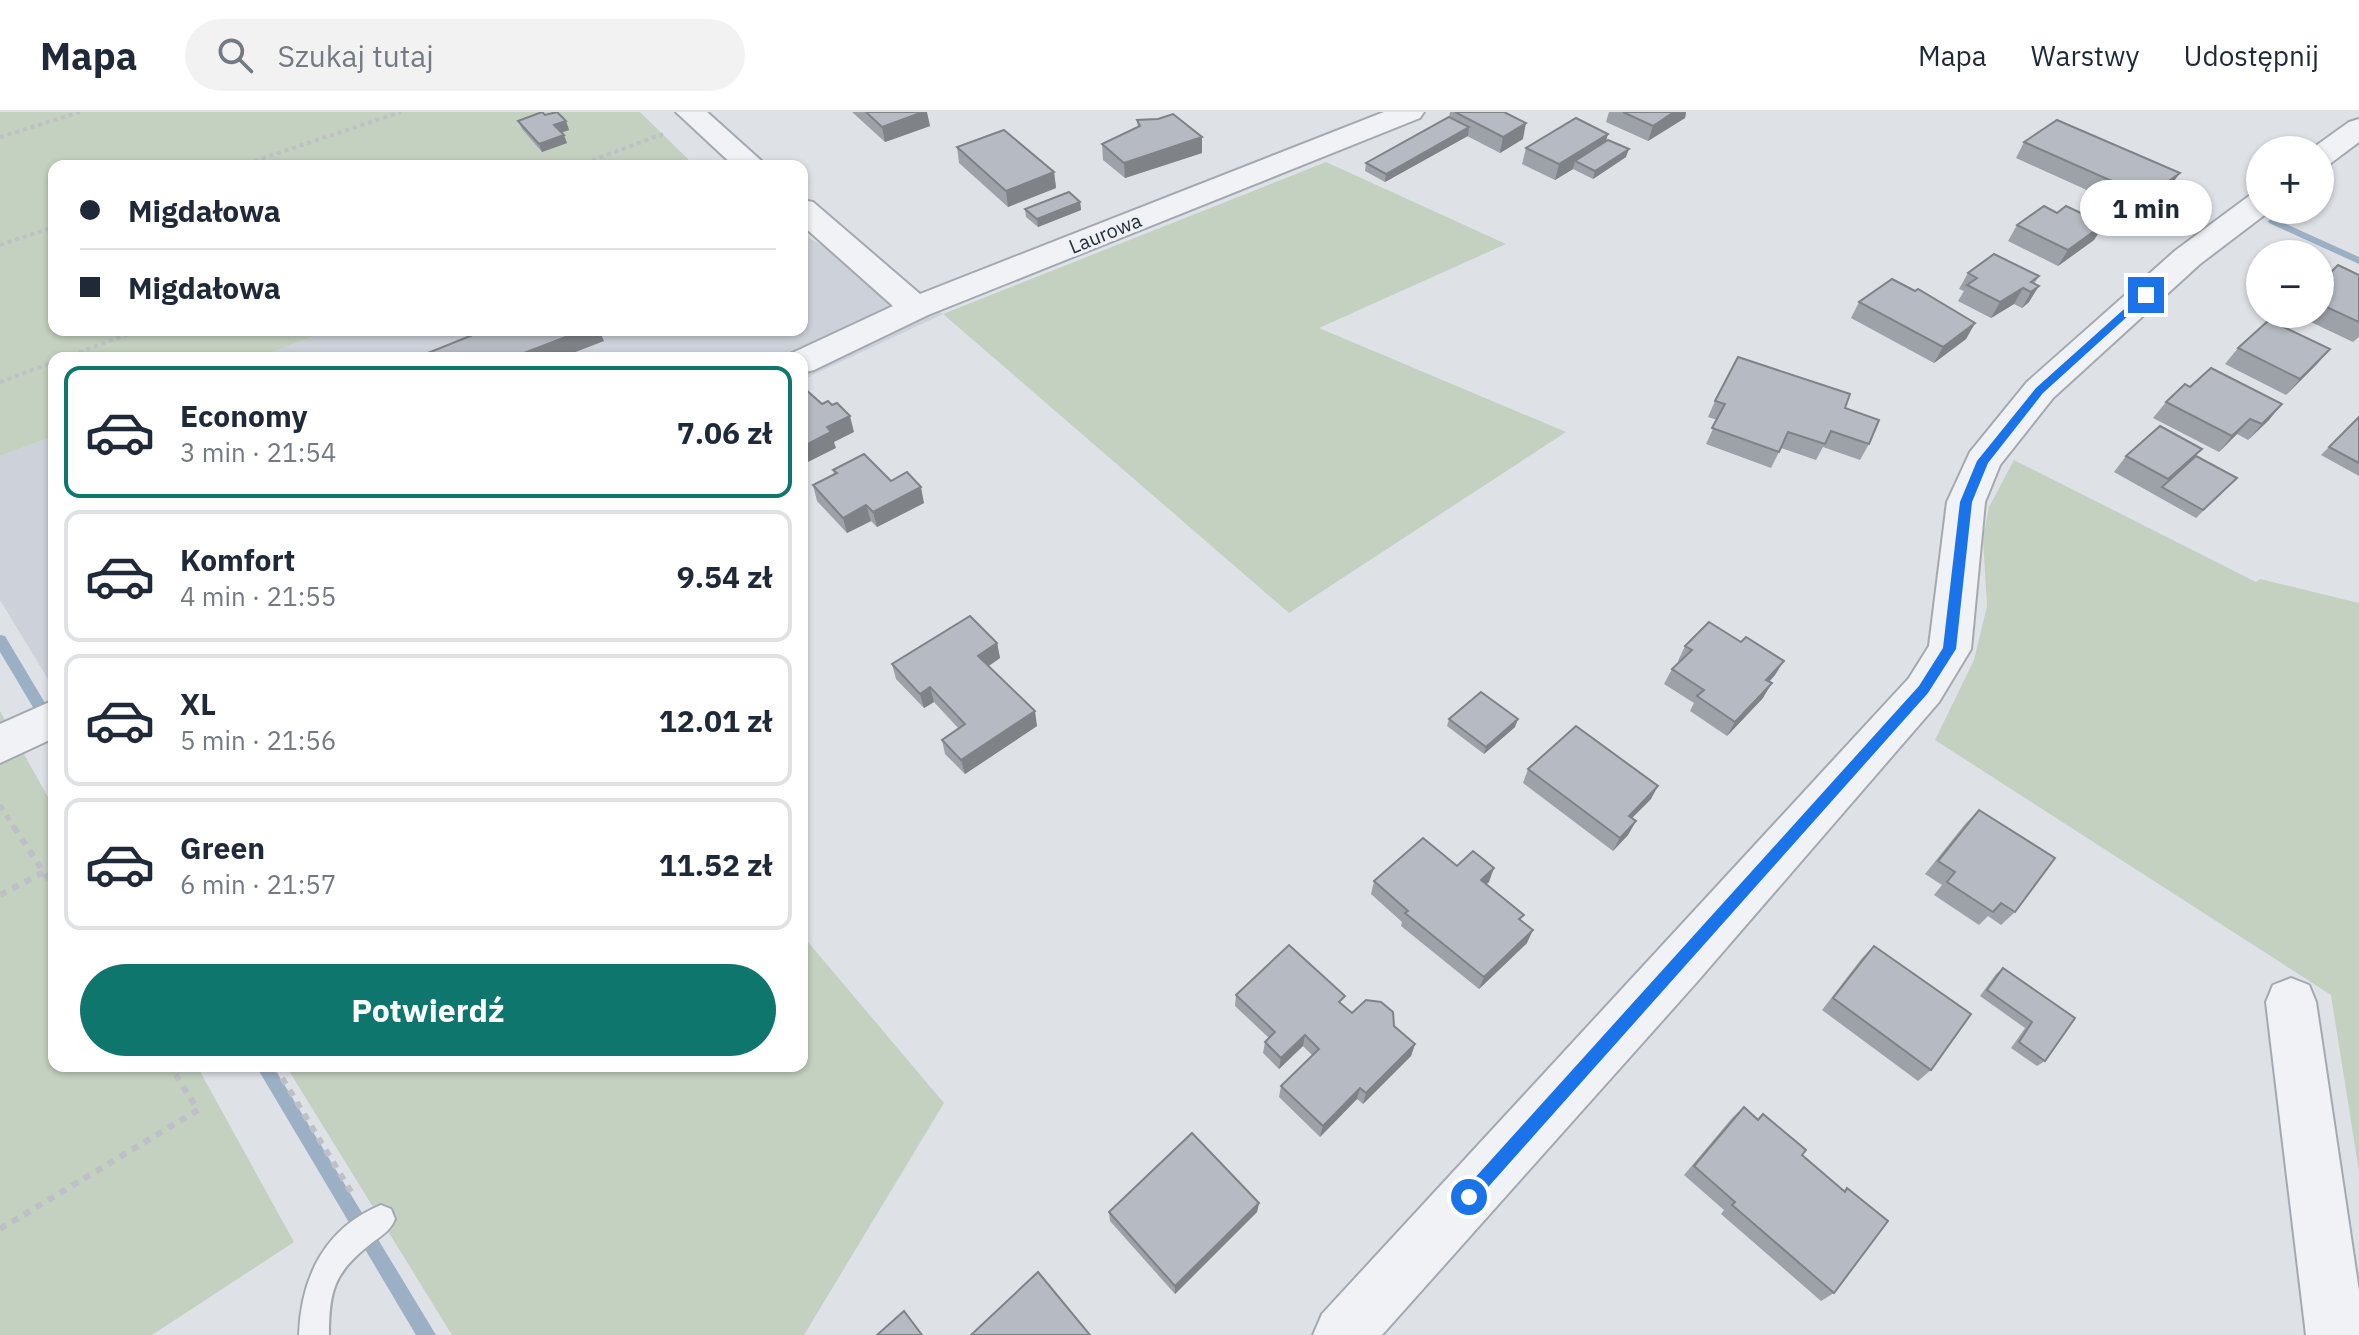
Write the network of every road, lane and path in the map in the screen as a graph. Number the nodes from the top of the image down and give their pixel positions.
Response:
1 (80, 112) edge
2 (401, 112) edge
3 (1410, 112) edge
4 (694, 116) edge
5 (2359, 128) edge
6 (0, 137) edge
7 (2334, 147) edge
8 (257, 160) edge
9 (591, 160) edge
10 (745, 160) edge
11 (808, 214) edge
12 (2246, 214) edge
13 (48, 229) edge
14 (0, 245) edge
15 (916, 308) junction
16 (123, 336) edge
17 (80, 352) edge
18 (808, 359) edge
19 (48, 364) edge
20 (0, 382) edge
21 (48, 721) edge
22 (0, 745) edge
23 (0, 805) edge
24 (44, 872) junction
25 (48, 878) edge
26 (0, 895) edge
27 (2291, 1002) dead end
28 (174, 1072) edge
29 (279, 1072) edge
30 (376, 1223) joint
31 (0, 1229) edge
32 (314, 1335) edge
33 (1343, 1335) edge
34 (2336, 1335) edge

1 - 6 path
2 - 8 path
3 - 15 street, Laurowa
4 - 9 path
4 - 10 street
5 - 7 street
11 - 15 street
12 - 33 street
13 - 14 path
15 - 18 street, Laurowa
16 - 17 path
19 - 20 path
21 - 22 street
23 - 24 path
24 - 25 path
24 - 26 path
27 - 34 street
28 - 31 path
29 - 30 path
30 - 32 lane

